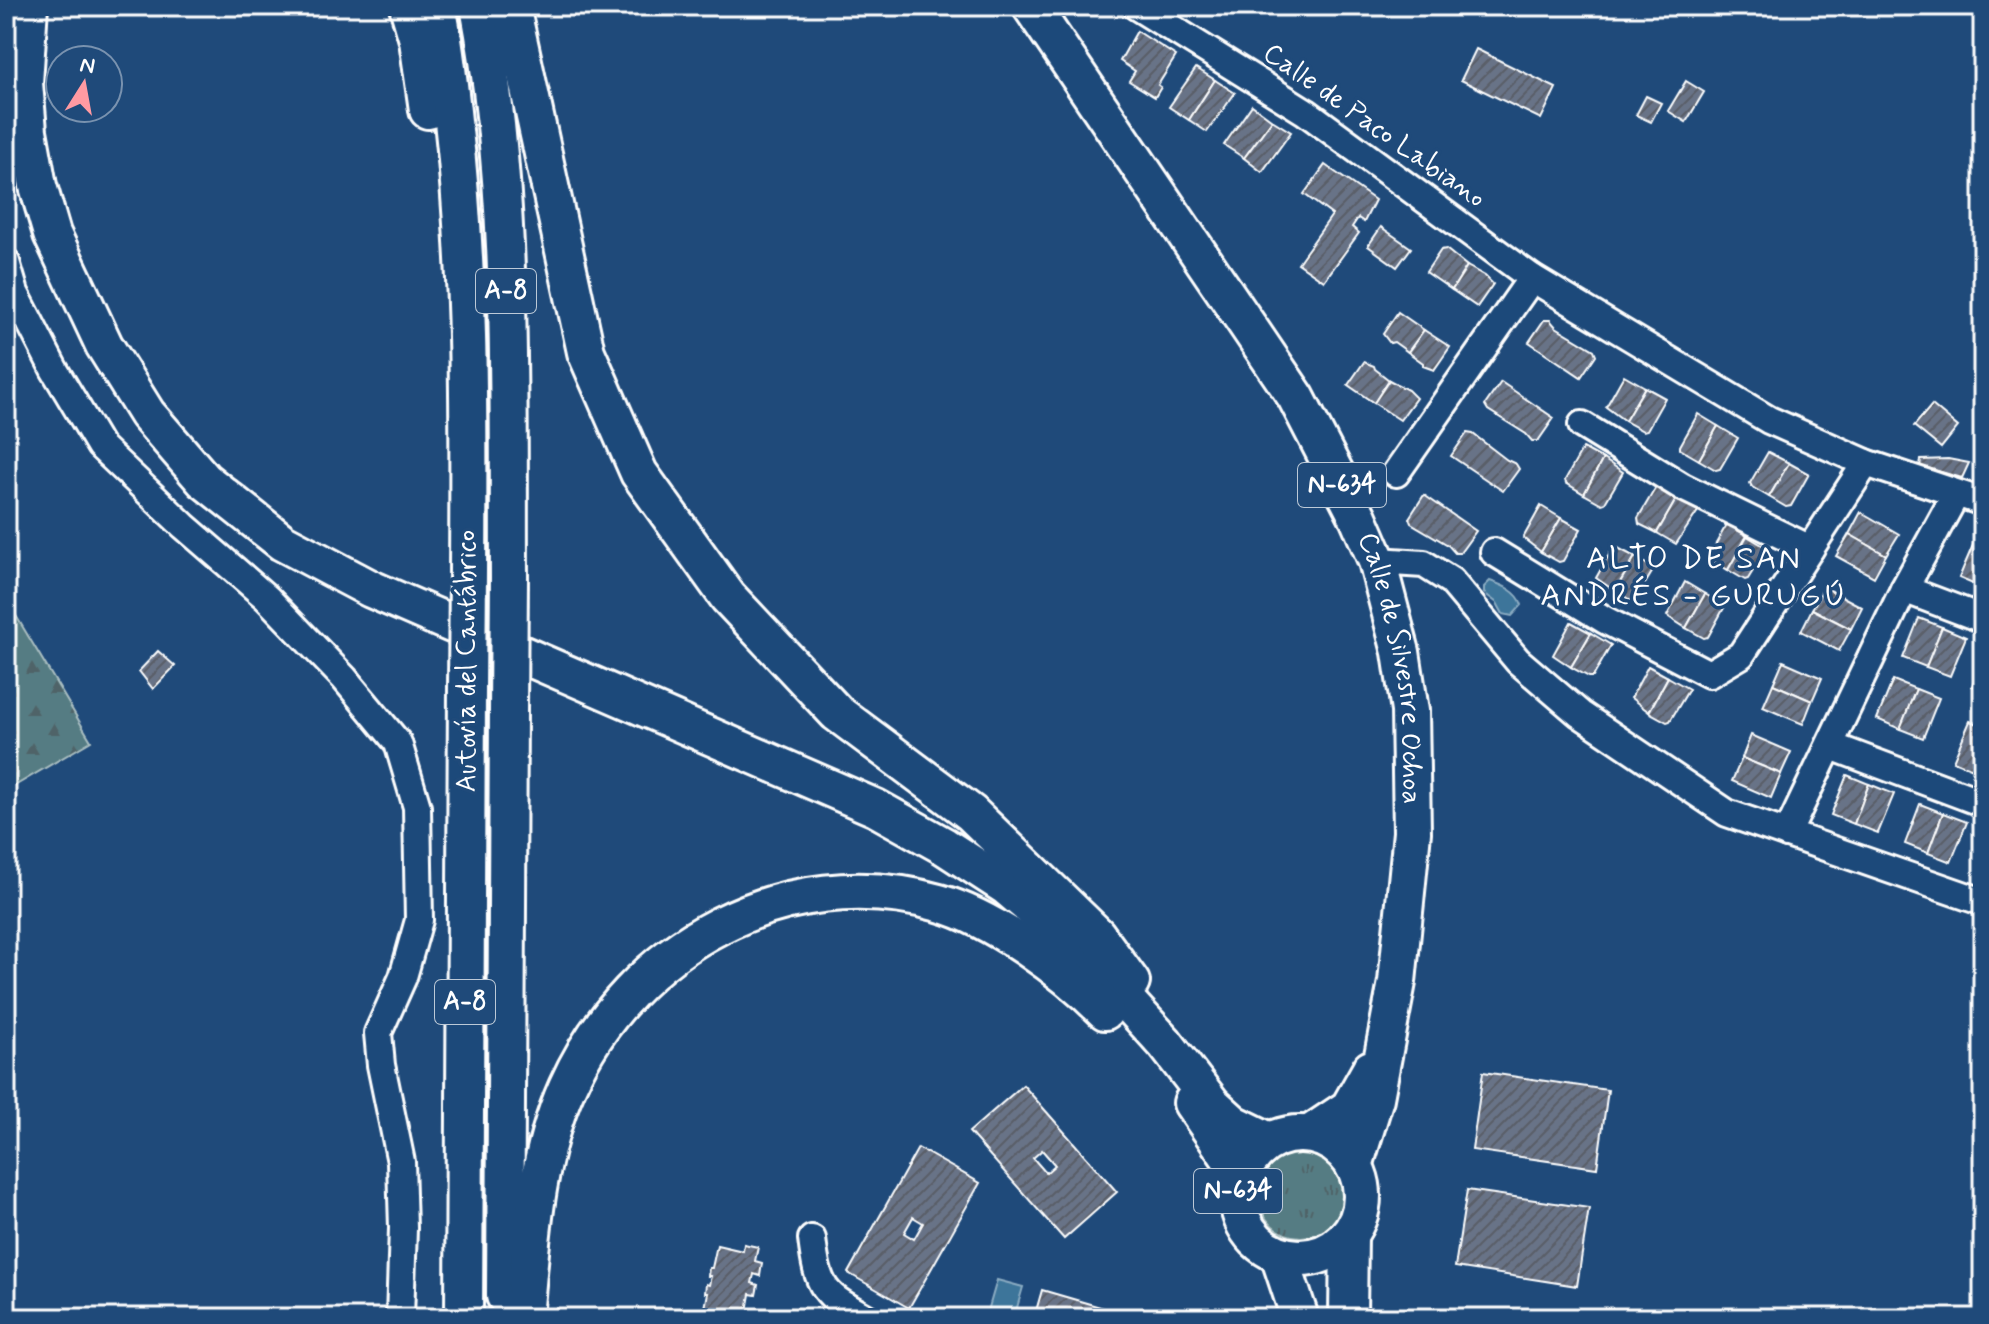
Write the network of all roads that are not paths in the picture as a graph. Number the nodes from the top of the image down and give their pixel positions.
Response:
1 (29, 6) edge
2 (54, 6) edge
3 (408, 6) edge
4 (437, 6) edge
5 (479, 6) edge
6 (511, 6) edge
7 (1031, 6) edge
8 (1136, 6) edge
9 (38, 186) junction
10 (6, 262) edge
11 (1532, 278) junction
12 (469, 372) junction
13 (1582, 425) dead end
14 (1866, 463) junction
15 (1396, 473) dead end
16 (1956, 494) junction
17 (1983, 502) edge
18 (1810, 549) junction
19 (1494, 552) dead end
20 (1377, 561) junction
21 (1904, 589) junction
22 (1983, 619) edge
23 (1831, 746) junction
24 (1983, 803) edge
25 (1787, 834) junction
26 (1983, 902) edge
27 (1093, 968) junction
28 (1165, 1043) junction
29 (1386, 1043) junction
30 (1184, 1091) junction
31 (1310, 1134) junction
32 (1269, 1141) junction
33 (1354, 1166) junction
34 (1241, 1174) junction
35 (1349, 1234) junction
36 (812, 1239) dead end
37 (1279, 1255) junction
38 (400, 1318) edge
39 (464, 1318) edge
40 (505, 1318) edge
41 (524, 1318) edge
42 (867, 1318) edge
43 (1300, 1318) edge
44 (1348, 1318) edge

1 - 9 highway
2 - 9 highway
3 - 12 highway
4 - 12 highway, Autovía del Cantábrico / A-8
5 - 40 highway, Autovía del Cantábrico / A-8, bridge
6 - 28 highway
7 - 20 highway, Calle de Silvestre Ochoa / N-634
8 - 11 street, Calle de Paco Labiano
9 - 27 highway
10 - 38 street
11 - 14 street, Calle de Paco Labiano
11 - 15 street
12 - 39 highway, Autovía del Cantábrico / A-8, bridge
13 - 18 street
14 - 16 street, Calle de Paco Labiano
14 - 18 street
16 - 17 street, Calle de Paco Labiano
16 - 21 street
18 - 19 street
20 - 25 street
20 - 29 highway, Calle de Silvestre Ochoa / N-634
21 - 22 street
21 - 23 street
23 - 24 street
23 - 25 street
25 - 26 street
27 - 28 highway
27 - 30 highway
28 - 32 highway
29 - 31 highway, N-634
29 - 33 highway, N-634
30 - 34 highway
30 - 41 highway
31 - 32 highway, N-634
31 - 33 highway
32 - 34 highway, N-634
33 - 35 highway, N-634
34 - 37 highway, N-634
35 - 37 highway, N-634
35 - 44 highway, N-634
36 - 42 street
37 - 43 highway, N-634

